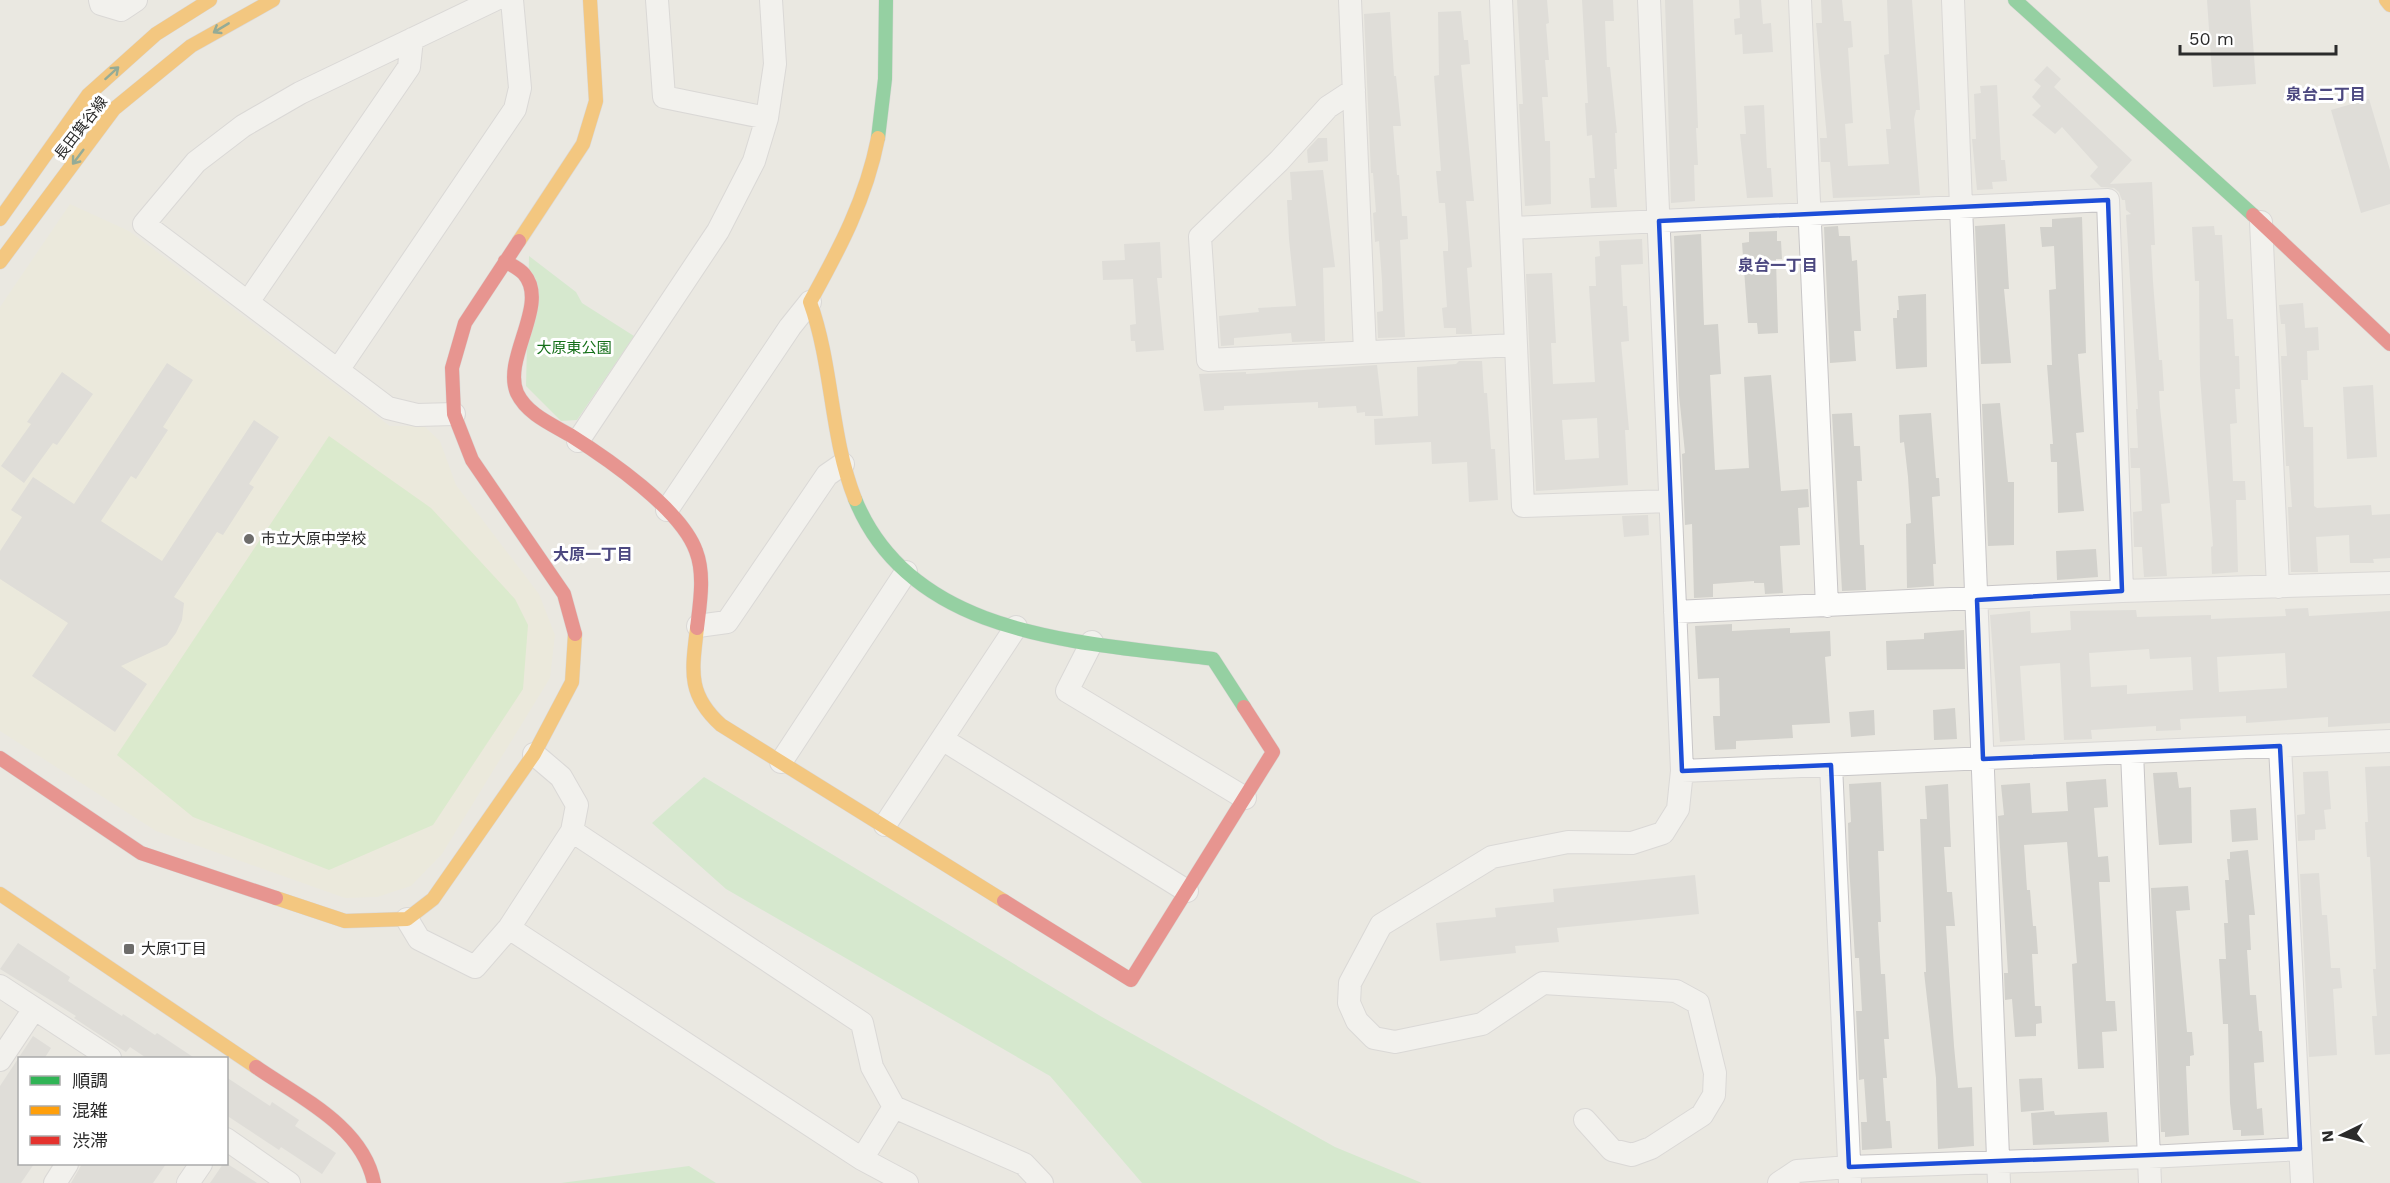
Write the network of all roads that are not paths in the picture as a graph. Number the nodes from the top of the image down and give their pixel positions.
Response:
1 (100, 0) edge
2 (136, 0) edge
3 (210, 0) edge
4 (273, 0) edge
5 (494, 0) edge
6 (512, 0) edge
7 (590, 0) edge
8 (657, 0) edge
9 (771, 0) edge
10 (886, 0) edge
11 (1350, 0) edge
12 (1501, 0) edge
13 (1649, 0) edge
14 (1800, 0) edge
15 (1953, 0) edge
16 (2015, 0) edge
17 (2386, 0) edge
18 (2390, 4) edge
19 (412, 39) junction
20 (1354, 90) junction
21 (767, 118) junction
22 (1961, 207) junction
23 (1809, 214) junction
24 (0, 219) edge
25 (1659, 221) junction
26 (2261, 222) junction
27 (1511, 228) junction
28 (505, 261) junction
29 (0, 262) edge
30 (248, 302) junction
31 (810, 302) junction
32 (2390, 344) edge
33 (1516, 345) junction
34 (1365, 352) junction
35 (338, 370) junction
36 (454, 414) junction
37 (578, 441) junction
38 (843, 464) junction
39 (1670, 501) junction
40 (667, 510) junction
41 (906, 572) junction
42 (2390, 583) edge
43 (2278, 587) junction
44 (2122, 591) junction
45 (1977, 600) junction
46 (1827, 606) junction
47 (1675, 612) junction
48 (698, 626) junction
49 (1016, 627) junction
50 (1092, 642) junction
51 (942, 739) junction
52 (2390, 741) edge
53 (2280, 746) junction
54 (2132, 752) junction
55 (534, 754) junction
56 (0, 758) edge
57 (1983, 759) junction
58 (781, 762) junction
59 (1831, 765) junction
60 (1682, 771) junction
61 (1245, 798) junction
62 (885, 825) junction
63 (572, 831) junction
64 (1187, 891) junction
65 (0, 894) edge
66 (407, 919) junction
67 (509, 928) junction
68 (0, 987) edge
69 (34, 1009) junction
70 (107, 1057) edge
71 (0, 1060) edge
72 (894, 1107) junction
73 (1585, 1120) dead end
74 (228, 1140) edge
75 (2300, 1149) junction
76 (2149, 1157) junction
77 (862, 1159) junction
78 (67, 1165) edge
79 (200, 1165) edge
80 (1998, 1172) edge
81 (1850, 1175) edge
82 (55, 1183) edge
83 (188, 1183) edge
84 (289, 1183) edge
85 (374, 1183) edge
86 (907, 1183) edge
87 (1042, 1183) edge
88 (1779, 1183) edge
89 (2150, 1183) edge
90 (2302, 1183) edge

1 - 2 street
24 -> 3 street, 長田箕谷線
4 -> 29 street, 長田箕谷線
5 - 19 street
6 - 35 street
7 - 28 street
8 - 21 street
9 - 21 street
10 - 31 street
11 - 20 street
12 - 27 street
13 - 25 street
14 - 23 street
15 - 22 street
16 - 26 street
17 - 18 street
19 - 30 street
19 - 30 street
20 - 34 street
20 - 34 street
21 - 37 street
22 - 23 street
22 - 44 street
22 - 45 street
23 - 25 street
23 - 46 street
25 - 27 street
25 - 39 street
26 - 32 street
26 - 43 street
27 - 33 street
28 - 36 street
28 - 37 street
30 - 35 street
31 - 38 street
31 - 40 street
33 - 34 street
33 - 39 street
35 - 36 street
36 - 55 street
37 - 40 street
38 - 41 street
38 - 48 street
39 - 47 street
40 - 48 street
41 - 49 street
41 - 58 street
42 - 43 street
43 - 44 street
44 - 45 street
45 - 46 street
45 - 57 street
46 - 47 street
47 - 60 street
48 - 58 street
49 - 50 street
49 - 51 street
50 - 61 street
50 - 61 street
51 - 62 street
51 - 64 street
52 - 53 street
53 - 54 street
53 - 75 street
54 - 57 street
54 - 76 street
55 - 63 street
55 - 66 street
56 - 66 street
57 - 59 street
57 - 80 street
58 - 62 street
59 - 60 street
59 - 81 street
60 - 73 street
61 - 64 street
62 - 64 street
63 - 67 street
63 - 72 street
65 - 85 street
66 - 67 street
67 - 77 street
68 - 69 street
69 - 70 street
69 - 71 street
72 - 77 street
72 - 87 street
74 - 84 street
75 - 76 street
75 - 90 street
76 - 80 street
76 - 89 street
77 - 86 street
78 - 82 street
79 - 83 street
80 - 81 street
81 - 88 street

